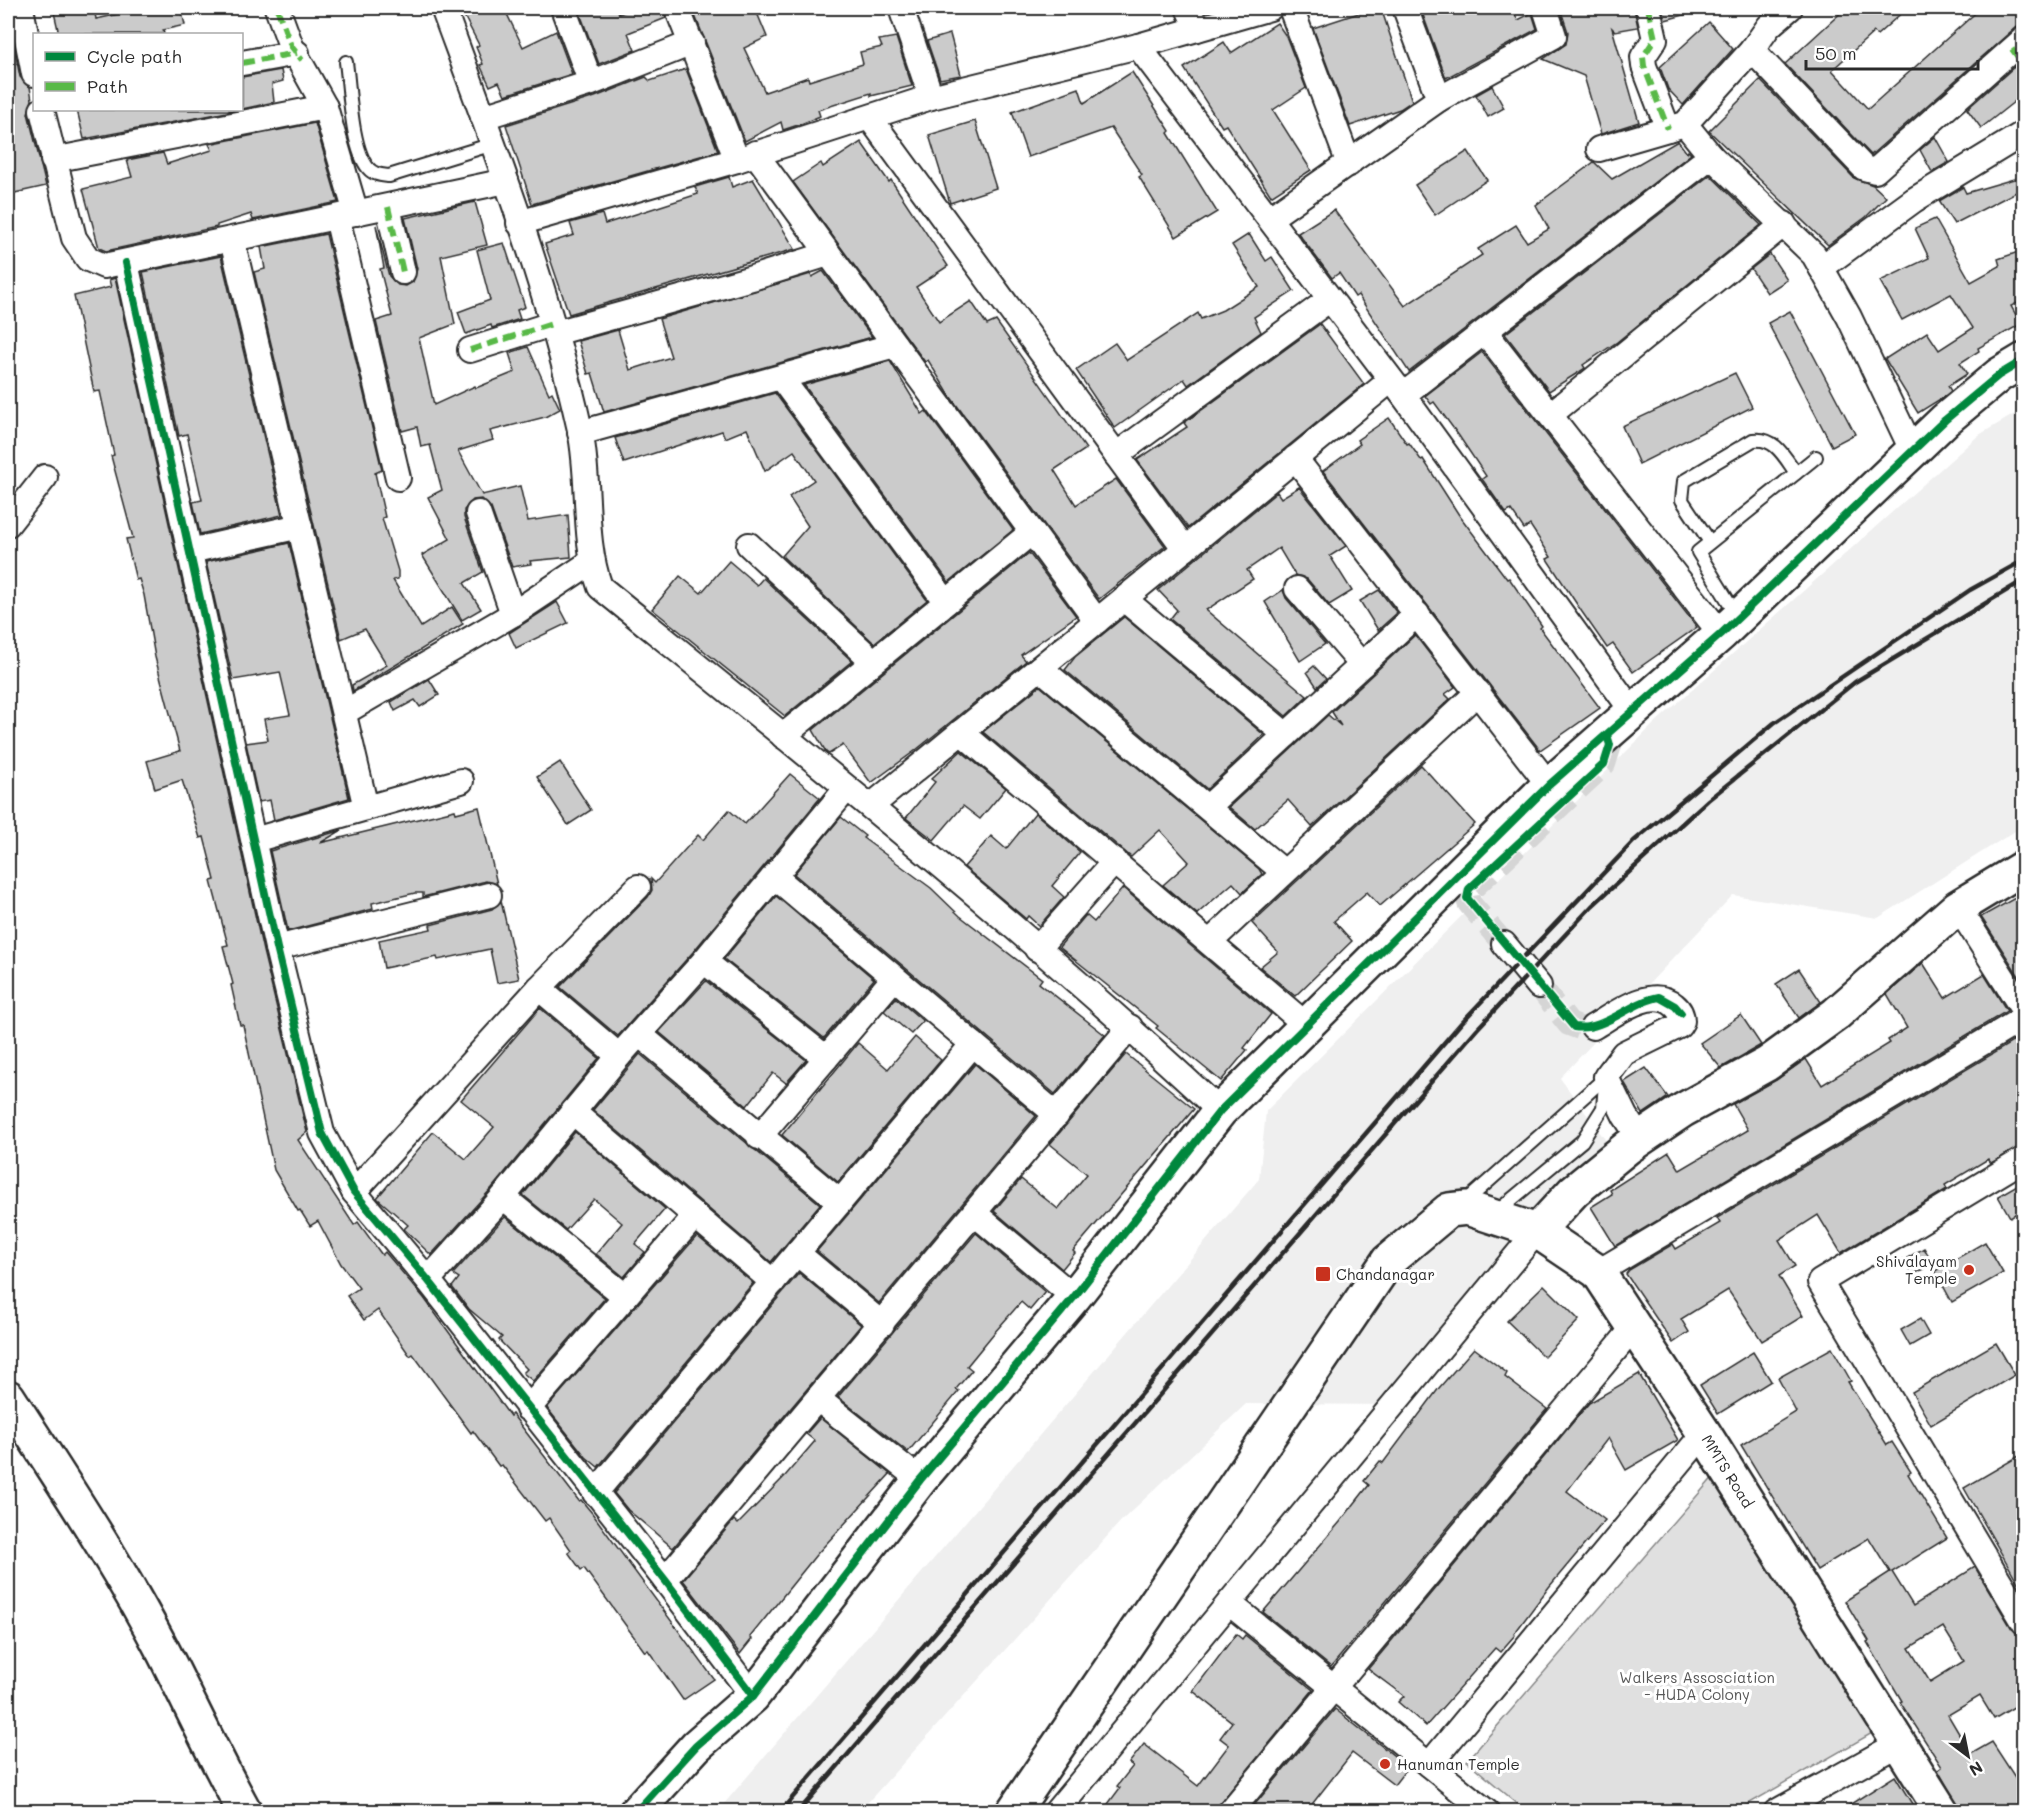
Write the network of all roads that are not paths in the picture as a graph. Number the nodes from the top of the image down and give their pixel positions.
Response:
1 (21, 8) edge
2 (277, 8) edge
3 (443, 8) edge
4 (563, 8) edge
5 (677, 8) edge
6 (902, 8) edge
7 (1270, 8) edge
8 (1291, 8) edge
9 (1405, 8) edge
10 (1545, 8) edge
11 (1648, 8) edge
12 (1790, 8) edge
13 (1767, 17) edge
14 (1192, 18) edge
15 (692, 43) junction
16 (1138, 45) junction
17 (1752, 50) junction
18 (2020, 51) edge
19 (297, 53) junction
20 (346, 62) dead end
21 (243, 63) edge
22 (33, 69) edge
23 (591, 82) junction
24 (931, 97) junction
25 (1439, 99) junction
26 (325, 107) junction
27 (42, 111) edge
28 (483, 117) junction
29 (870, 118) junction
30 (1677, 126) junction
31 (2024, 132) edge
32 (493, 144) junction
33 (1599, 148) dead end
34 (746, 156) junction
35 (1711, 156) junction
36 (53, 160) junction
37 (1349, 164) junction
38 (506, 181) junction
39 (388, 207) junction
40 (347, 215) junction
41 (1270, 218) junction
42 (519, 223) junction
43 (1784, 224) junction
44 (232, 240) junction
45 (828, 254) junction
46 (126, 263) junction
47 (1821, 268) junction
48 (403, 272) dead end
49 (1330, 299) junction
50 (553, 329) junction
51 (1485, 332) junction
52 (895, 345) junction
53 (470, 350) dead end
54 (2024, 360) edge
55 (781, 378) junction
56 (1397, 387) junction
57 (1551, 414) junction
58 (580, 433) junction
59 (1913, 452) junction
60 (1116, 454) junction
61 (1816, 457) dead end
62 (1295, 458) junction
63 (1796, 473) junction
64 (45, 477) dead end
65 (398, 478) dead end
66 (478, 513) dead end
67 (8, 524) edge
68 (300, 526) junction
69 (1032, 532) junction
70 (1710, 542) junction
71 (748, 545) dead end
72 (1185, 549) junction
73 (190, 551) junction
74 (591, 562) junction
75 (1297, 589) dead end
76 (1124, 599) junction
77 (946, 602) junction
78 (513, 614) junction
79 (1417, 614) junction
80 (1097, 621) junction
81 (1730, 626) junction
82 (873, 661) junction
83 (1362, 665) junction
84 (1040, 668) junction
85 (1478, 692) junction
86 (345, 712) junction
87 (1633, 712) junction
88 (961, 732) junction
89 (1286, 735) junction
90 (783, 736) junction
91 (461, 781) dead end
92 (1550, 785) junction
93 (847, 788) junction
94 (871, 806) junction
95 (1208, 807) junction
96 (366, 808) junction
97 (254, 840) junction
98 (1115, 861) junction
99 (2024, 867) edge
100 (1284, 872) junction
101 (774, 876) junction
102 (638, 887) dead end
103 (489, 895) dead end
104 (1958, 907) junction
105 (1210, 942) junction
106 (1504, 944) tunnel mouth
107 (277, 948) junction
108 (1037, 949) junction
109 (704, 961) junction
110 (894, 978) junction
111 (1539, 986) tunnel mouth
112 (539, 988) junction
113 (2024, 1011) edge
114 (2024, 1018) edge
115 (1305, 1024) junction
116 (1593, 1027) tunnel mouth
117 (1130, 1028) junction
118 (639, 1034) junction
119 (973, 1044) junction
120 (619, 1056) junction
121 (826, 1058) junction
122 (1606, 1077) junction
123 (1220, 1111) junction
124 (573, 1112) junction
125 (1057, 1115) junction
126 (759, 1137) junction
127 (1640, 1139) junction
128 (2024, 1159) edge
129 (354, 1192) junction
130 (503, 1197) junction
131 (840, 1202) junction
132 (1454, 1209) junction
133 (974, 1213) junction
134 (1491, 1216) junction
135 (694, 1217) junction
136 (1537, 1231) junction
137 (797, 1254) junction
138 (1598, 1272) junction
139 (428, 1280) junction
140 (773, 1282) junction
141 (625, 1296) junction
142 (1074, 1297) junction
143 (882, 1324) junction
144 (1635, 1326) junction
145 (8, 1398) edge
146 (818, 1399) junction
147 (528, 1409) junction
148 (1704, 1433) junction
149 (920, 1480) junction
150 (596, 1494) junction
151 (665, 1580) junction
152 (1229, 1603) junction
153 (2024, 1622) edge
154 (1331, 1687) junction
155 (753, 1696) junction
156 (1900, 1743) junction
157 (1429, 1765) junction
158 (244, 1812) edge
159 (636, 1812) edge
160 (1013, 1812) edge
161 (1056, 1812) edge
162 (1230, 1812) edge
163 (1487, 1812) edge
164 (1776, 1812) edge
165 (1942, 1812) edge

1 - 22 street
2 - 19 street
3 - 28 street
4 - 23 street
5 - 15 street
6 - 24 street
7 - 14 street
8 - 37 street
9 - 25 street
10 - 25 street
11 - 30 street
12 - 13 street
13 - 17 street
14 - 16 street
15 - 23 street
15 - 34 street
16 - 24 street
16 - 41 street
17 - 18 street
17 - 30 street
19 - 21 street
19 - 26 street
20 - 32 lane
23 - 28 street
24 - 29 street
25 - 37 street
26 - 36 street
26 - 40 street
27 - 36 street
28 - 32 street
29 - 34 street
29 - 60 street
30 - 33 street
30 - 35 street
31 - 47 street
32 - 38 street
34 - 42 street
34 - 45 street
35 - 43 street
35 - 51 street
36 - 46 street
37 - 41 street
38 - 39 street
38 - 42 street
39 - 40 street
39 - 48 street
40 - 44 street
40 - 65 street
41 - 49 street
42 - 50 street
43 - 47 street
43 - 57 street
44 - 46 street
44 - 68 street
45 - 50 street
45 - 52 street
46 - 73 street
47 - 59 street
49 - 56 street
49 - 60 street
50 - 53 street
50 - 58 street
51 - 56 street
51 - 57 street
52 - 55 street
52 - 69 street
54 - 59 street
55 - 58 street
55 - 77 street
56 - 62 street
56 - 87 street
57 - 81 street
58 - 74 street
59 - 81 street
60 - 72 street
61 - 63 lane
62 - 72 street
62 - 79 street
63 - 70 lane
63 - 70 lane
64 - 67 street
66 - 78 street
68 - 73 street
68 - 86 street
69 - 77 street
69 - 80 street
70 - 81 lane
71 - 82 street
72 - 76 street
73 - 97 street
74 - 78 street
74 - 90 street
75 - 83 street
76 - 80 street
76 - 89 street
77 - 82 street
78 - 86 street
79 - 83 street
79 - 85 street
80 - 84 street
81 - 87 street
82 - 90 street
83 - 89 street
84 - 88 street
84 - 95 street
85 - 92 street
85 - 100 street
86 - 96 street
87 - 92 street
88 - 94 street
88 - 98 street
89 - 95 street
90 - 93 street
91 - 96 street
92 - 115 street
93 - 94 street
93 - 101 street
94 - 108 street
95 - 100 street
96 - 97 street
97 - 107 street
98 - 105 street
98 - 108 street
99 - 104 street
100 - 105 street
101 - 109 street
101 - 110 street
102 - 112 street
103 - 107 street
104 - 113 street
104 - 127 street
105 - 115 street
106 - 111 street
107 - 129 street
108 - 117 street
109 - 118 street
109 - 121 street
110 - 119 street
110 - 121 street
112 - 120 street
112 - 129 street
114 - 138 street
115 - 123 street
116 - 122 street
117 - 123 street
117 - 125 street
118 - 120 street
118 - 126 street
119 - 125 street
119 - 131 street
120 - 124 street
121 - 126 street
122 - 127 street
122 - 132 lane
122 - 134 lane
123 - 142 street
124 - 130 street
124 - 135 street
125 - 133 street
126 - 131 street
127 - 136 street
128 - 153 street
129 - 139 street
130 - 139 street
130 - 141 street
131 - 137 street
132 - 134 street, MMTS Road
132 - 160 street
133 - 142 street
133 - 143 street
134 - 136 street, MMTS Road
135 - 140 street
135 - 141 street
136 - 138 street, MMTS Road
136 - 152 street
137 - 140 street
137 - 143 street
138 - 144 street, MMTS Road
139 - 147 street
140 - 150 street
141 - 147 street
142 - 149 street
143 - 146 street
144 - 148 street, MMTS Road
144 - 154 street
145 - 158 street
146 - 149 street
146 - 151 street
147 - 150 street
148 - 156 street, MMTS Road
148 - 157 street
149 - 155 street
150 - 151 street
151 - 155 street
152 - 154 street
152 - 161 street
154 - 157 street
154 - 162 street
155 - 159 street
156 - 164 street
156 - 165 street, MMTS Road
157 - 163 street

